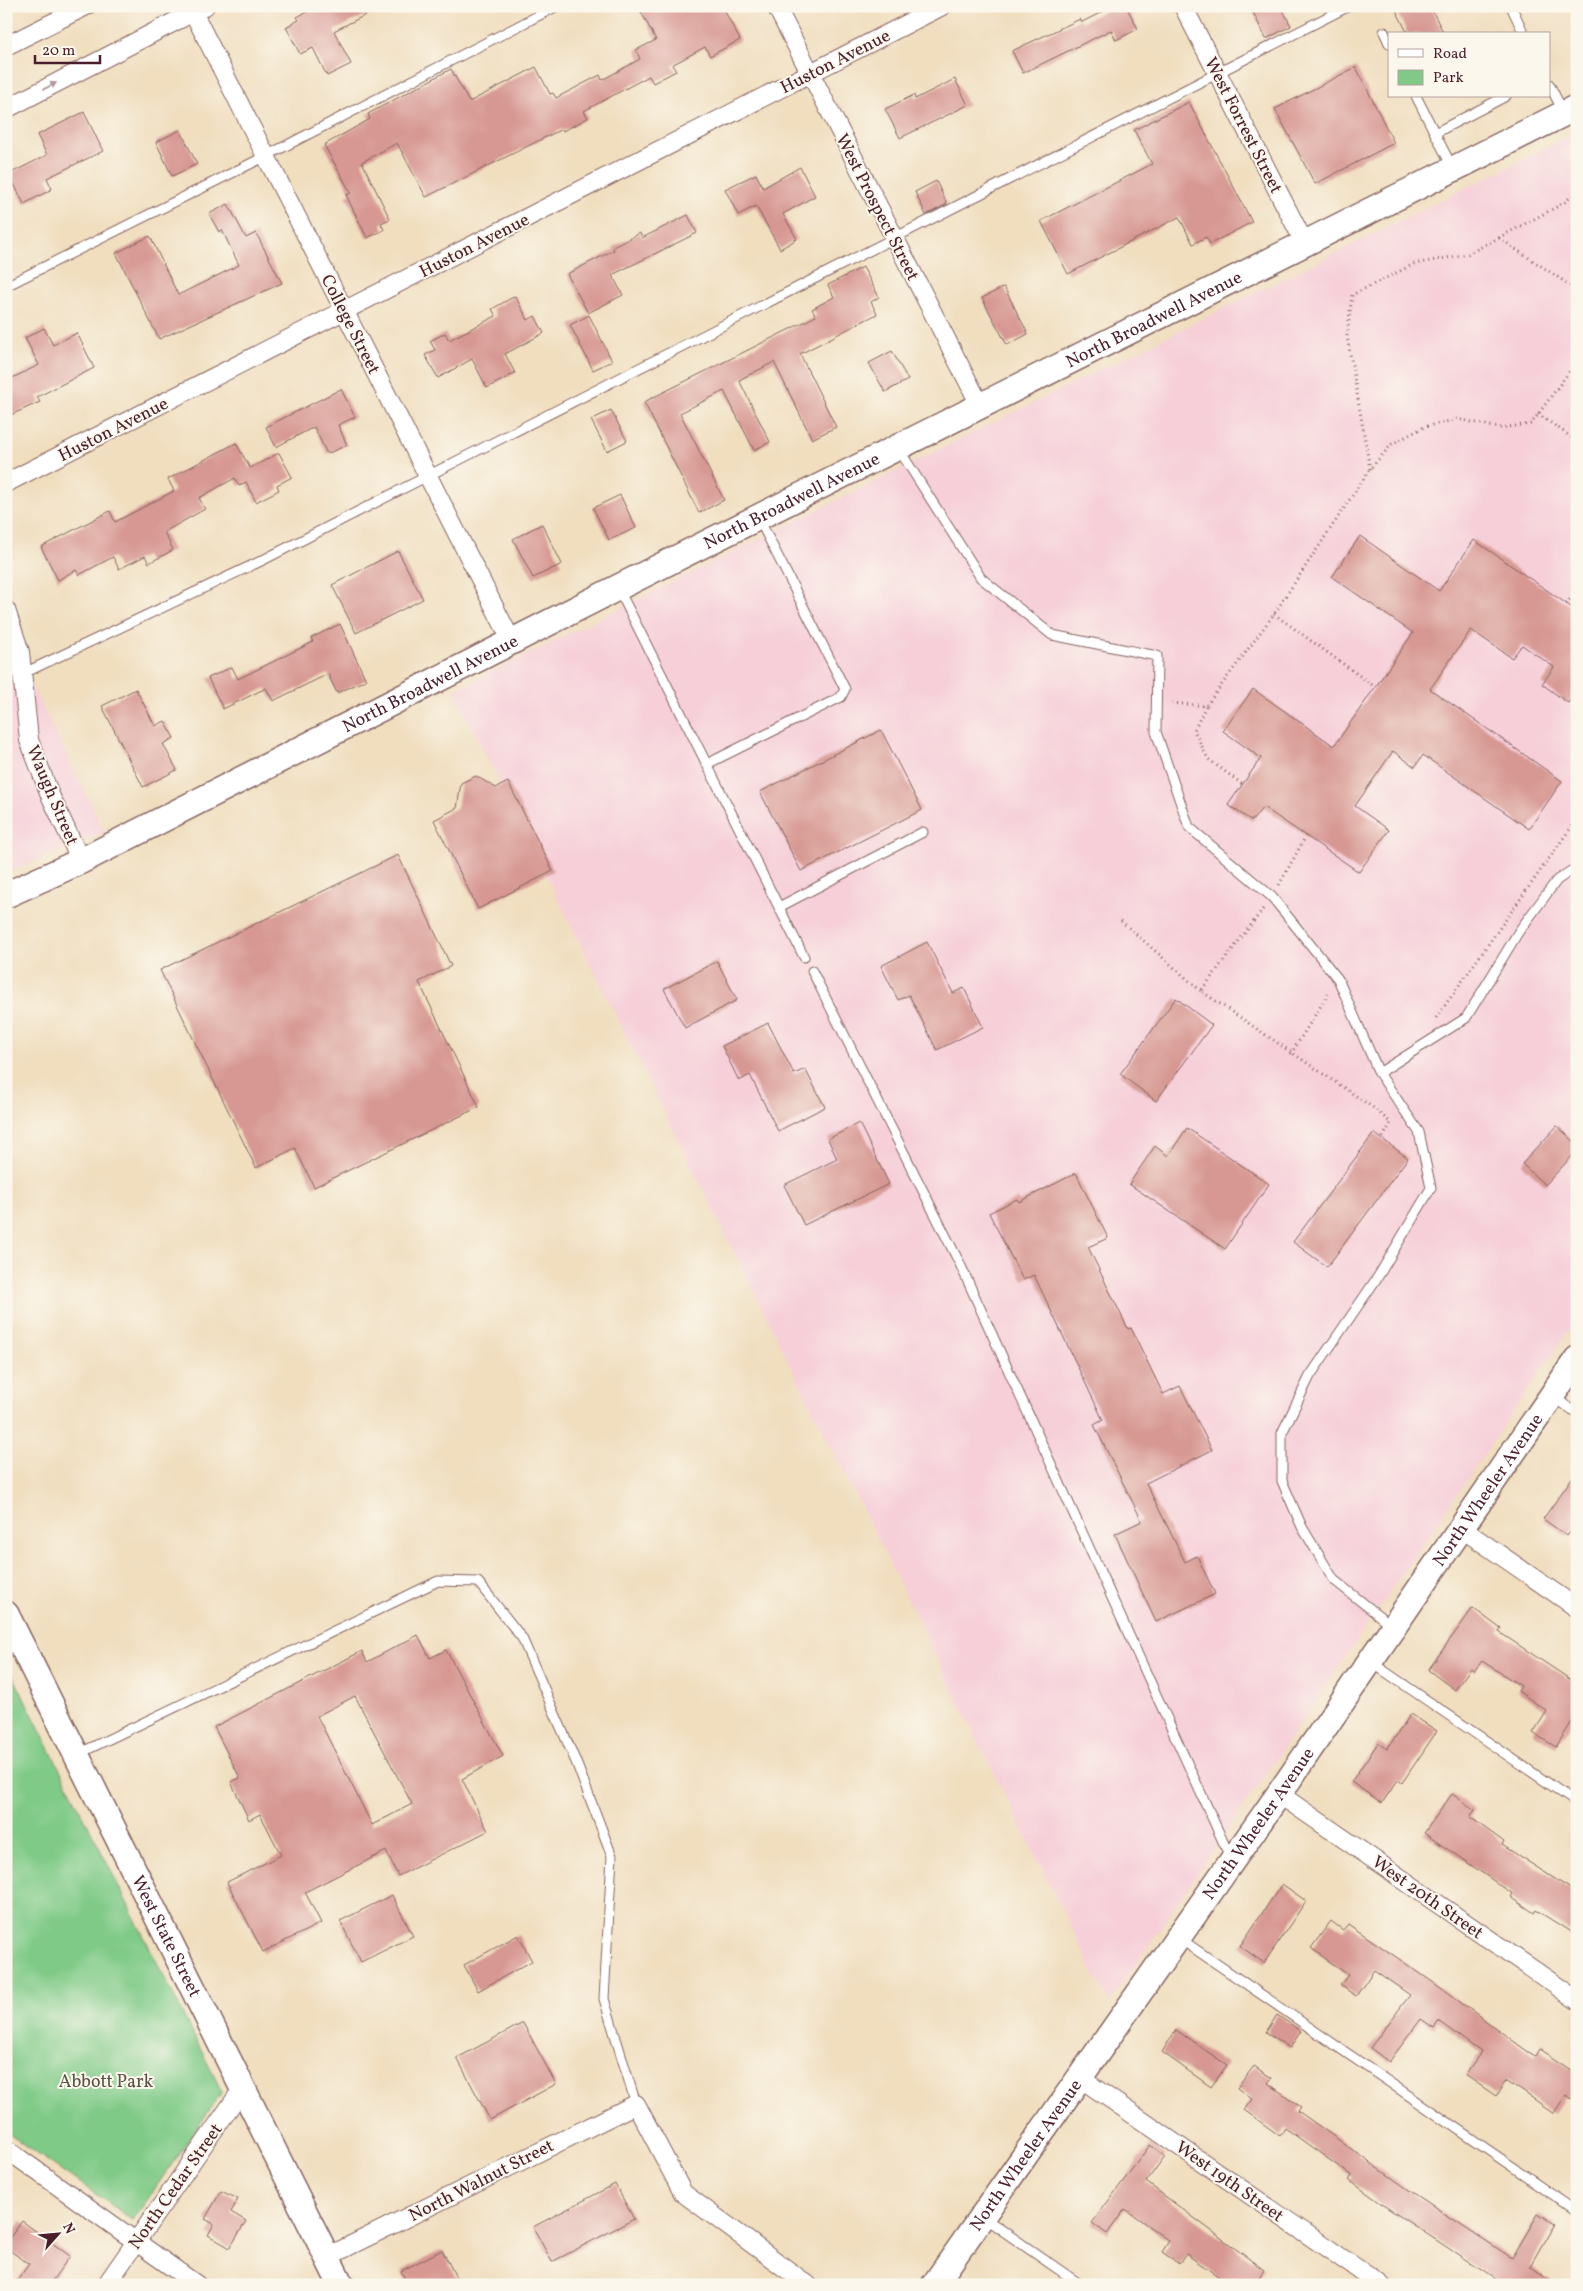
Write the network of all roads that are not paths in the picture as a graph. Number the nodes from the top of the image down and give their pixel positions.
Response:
1 (86, 6) edge
2 (557, 6) edge
3 (776, 6) edge
4 (942, 6) edge
5 (1183, 6) edge
6 (1349, 6) edge
7 (1510, 6) edge
8 (196, 8) edge
9 (1384, 32) dead end
10 (1523, 32) edge
11 (1388, 41) edge
12 (6, 46) edge
13 (810, 73) junction
14 (1218, 74) junction
15 (1550, 85) edge
16 (1417, 98) edge
17 (1502, 98) edge
18 (6, 109) edge
19 (1570, 110) edge
20 (1435, 132) junction
21 (266, 156) junction
22 (1453, 169) junction
23 (895, 240) junction
24 (1305, 244) junction
25 (6, 286) edge
26 (344, 312) junction
27 (981, 407) junction
28 (897, 448) junction
29 (427, 475) junction
30 (6, 484) edge
31 (758, 517) junction
32 (617, 588) junction
33 (6, 610) edge
34 (512, 642) junction
35 (22, 674) junction
36 (707, 764) junction
37 (923, 832) dead end
38 (81, 861) junction
39 (1577, 867) edge
40 (6, 895) edge
41 (779, 907) junction
42 (804, 957) dead end
43 (812, 971) dead end
44 (1379, 1073) junction
45 (1577, 1359) edge
46 (1552, 1395) junction
47 (1577, 1413) edge
48 (1462, 1528) junction
49 (1577, 1608) edge
50 (6, 1614) edge
51 (1394, 1627) junction
52 (1371, 1662) junction
53 (76, 1755) junction
54 (1280, 1794) junction
55 (1577, 1803) edge
56 (1232, 1861) junction
57 (1178, 1938) junction
58 (1577, 2000) edge
59 (1080, 2078) junction
60 (243, 2088) junction
61 (636, 2104) junction
62 (6, 2149) edge
63 (1577, 2211) edge
64 (982, 2216) junction
65 (136, 2241) junction
66 (327, 2257) junction
67 (106, 2285) edge
68 (197, 2285) edge
69 (341, 2285) edge
70 (808, 2285) edge
71 (934, 2285) edge
72 (1081, 2285) edge
73 (1380, 2285) edge

1 - 12 street
2 - 21 lane
3 - 13 street, West Prospect Street
4 - 13 street, Huston Avenue
5 - 14 street, West Forrest Street
6 - 14 lane
7 - 10 lane
18 -> 8 street
8 - 21 street, College Street
9 - 11 lane
13 - 23 street, West Prospect Street
13 - 26 street, Huston Avenue
14 - 23 lane
14 - 24 street, West Forrest Street
15 - 19 lane
16 - 20 lane
17 - 20 lane
19 - 22 street, North Broadwell Avenue
20 - 22 lane
21 - 25 lane
21 - 26 street, College Street
22 - 24 street, North Broadwell Avenue
23 - 27 street, West Prospect Street
23 - 29 lane
24 - 27 street, North Broadwell Avenue
26 - 29 street, College Street
26 - 30 street, Huston Avenue
27 - 28 street, North Broadwell Avenue
28 - 31 street, North Broadwell Avenue
28 - 44 lane
29 - 34 street, College Street
29 - 35 lane
31 - 32 street, North Broadwell Avenue
31 - 36 lane
32 - 34 street, North Broadwell Avenue
32 - 36 lane
33 - 35 street, Waugh Street
34 - 38 street, North Broadwell Avenue
35 - 38 street, Waugh Street
36 - 41 lane
37 - 41 lane
38 - 40 street, North Broadwell Avenue
39 - 44 lane
41 - 42 lane
43 - 56 lane
44 - 51 lane
45 - 46 street, North Wheeler Avenue
46 - 47 lane
46 - 48 street, North Wheeler Avenue
48 - 49 street
48 - 51 street, North Wheeler Avenue
50 - 53 street, West State Street
51 - 52 street, North Wheeler Avenue
52 - 54 street, North Wheeler Avenue
52 - 55 lane
53 - 60 street, West State Street
53 - 61 lane
54 - 56 street, North Wheeler Avenue
54 - 58 street, West 20th Street
56 - 57 street, North Wheeler Avenue
57 - 59 street, North Wheeler Avenue
57 - 63 lane
59 - 64 street, North Wheeler Avenue
59 - 73 street, West 19th Street
60 - 65 street, North Cedar Street
60 - 66 street, West State Street
61 - 66 street, North Walnut Street
61 - 70 street
62 - 65 street
64 - 71 street, North Wheeler Avenue
64 - 72 lane
65 - 67 street, North Cedar Street
65 - 68 street
66 - 69 street, West State Street

